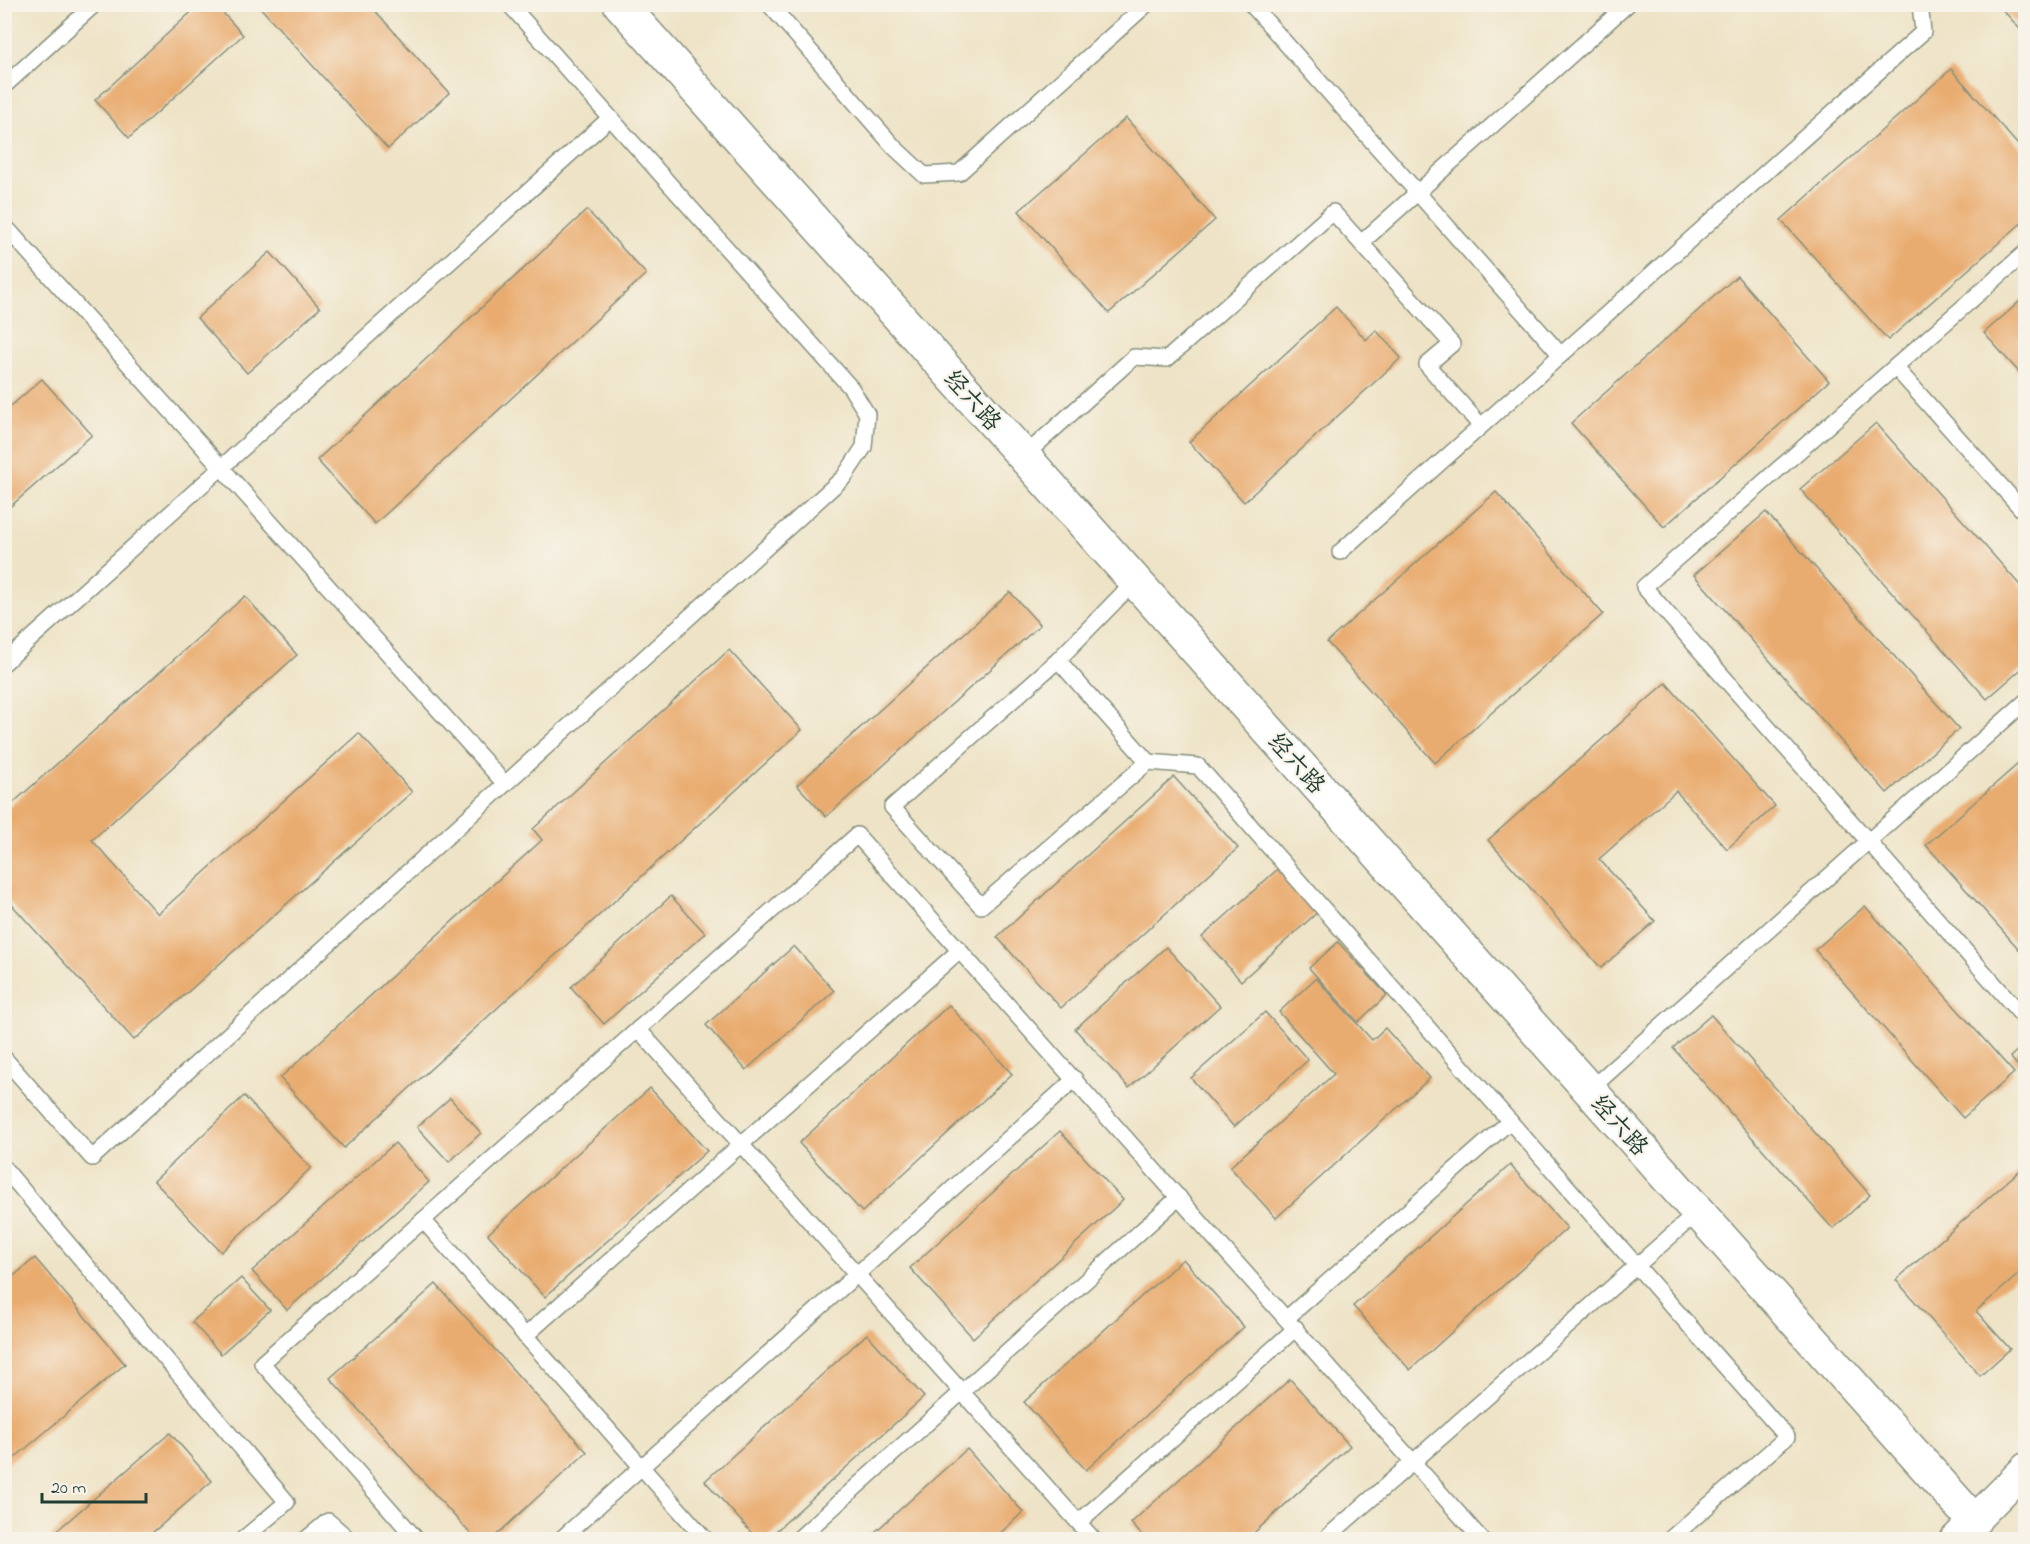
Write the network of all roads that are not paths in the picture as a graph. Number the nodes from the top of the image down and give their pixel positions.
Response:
1 (94, 4) edge
2 (509, 4) edge
3 (620, 4) edge
4 (769, 4) edge
5 (1147, 4) edge
6 (1251, 4) edge
7 (1628, 4) edge
8 (1920, 4) edge
9 (4, 86) edge
10 (610, 118) junction
11 (1418, 193) junction
12 (4, 225) edge
13 (1362, 243) junction
14 (2025, 252) edge
15 (1560, 354) junction
16 (1895, 367) junction
17 (1480, 426) junction
18 (1023, 457) junction
19 (222, 468) junction
20 (2025, 514) edge
21 (1340, 552) dead end
22 (1135, 581) junction
23 (1058, 660) junction
24 (4, 663) edge
25 (2025, 701) edge
26 (1148, 762) junction
27 (505, 784) junction
28 (1868, 842) junction
29 (960, 950) junction
30 (2025, 1020) edge
31 (638, 1029) junction
32 (4, 1058) edge
33 (1075, 1079) junction
34 (1589, 1090) junction
35 (1510, 1121) junction
36 (741, 1144) junction
37 (4, 1168) edge
38 (1179, 1197) junction
39 (1698, 1212) junction
40 (423, 1221) junction
41 (1637, 1266) junction
42 (857, 1274) junction
43 (1292, 1323) junction
44 (525, 1336) junction
45 (962, 1391) junction
46 (1414, 1461) junction
47 (641, 1467) junction
48 (2025, 1468) edge
49 (1079, 1522) junction
50 (1965, 1530) edge
51 (242, 1539) edge
52 (305, 1539) edge
53 (350, 1539) edge
54 (417, 1539) edge
55 (560, 1539) edge
56 (706, 1539) edge
57 (796, 1539) edge
58 (1094, 1539) edge
59 (1324, 1539) edge
60 (1482, 1539) edge
61 (1670, 1539) edge

1 - 9 lane
2 - 10 lane
3 - 18 street, 经六路
4 - 5 lane
6 - 11 lane
7 - 11 lane
8 - 15 lane
10 - 19 lane
10 - 27 lane
11 - 13 lane
11 - 15 lane
12 - 19 lane
13 - 17 lane
13 - 18 lane
14 - 16 lane
15 - 17 lane
16 - 20 lane
16 - 28 lane
17 - 21 lane
18 - 22 street, 经六路
19 - 24 lane
19 - 27 lane
22 - 23 lane
22 - 34 street, 经六路
23 - 26 lane
23 - 26 lane
25 - 28 lane
26 - 35 lane
27 - 32 lane
28 - 30 lane
28 - 34 lane
29 - 31 lane
29 - 33 lane
29 - 36 lane
31 - 36 lane
31 - 40 lane
33 - 38 lane
33 - 42 lane
34 - 39 street, 经六路
35 - 41 lane
35 - 43 lane
36 - 42 lane
36 - 44 lane
37 - 51 lane
38 - 43 lane
38 - 45 lane
39 - 41 lane
39 - 50 street, 经六路
40 - 44 lane
40 - 54 lane
41 - 46 lane
41 - 61 lane
42 - 45 lane
42 - 47 lane
43 - 46 lane
43 - 49 lane
44 - 47 lane
45 - 49 lane
45 - 57 lane
46 - 59 lane
46 - 60 lane
47 - 55 lane
47 - 56 lane
48 - 50 street
49 - 58 lane
52 - 53 lane

